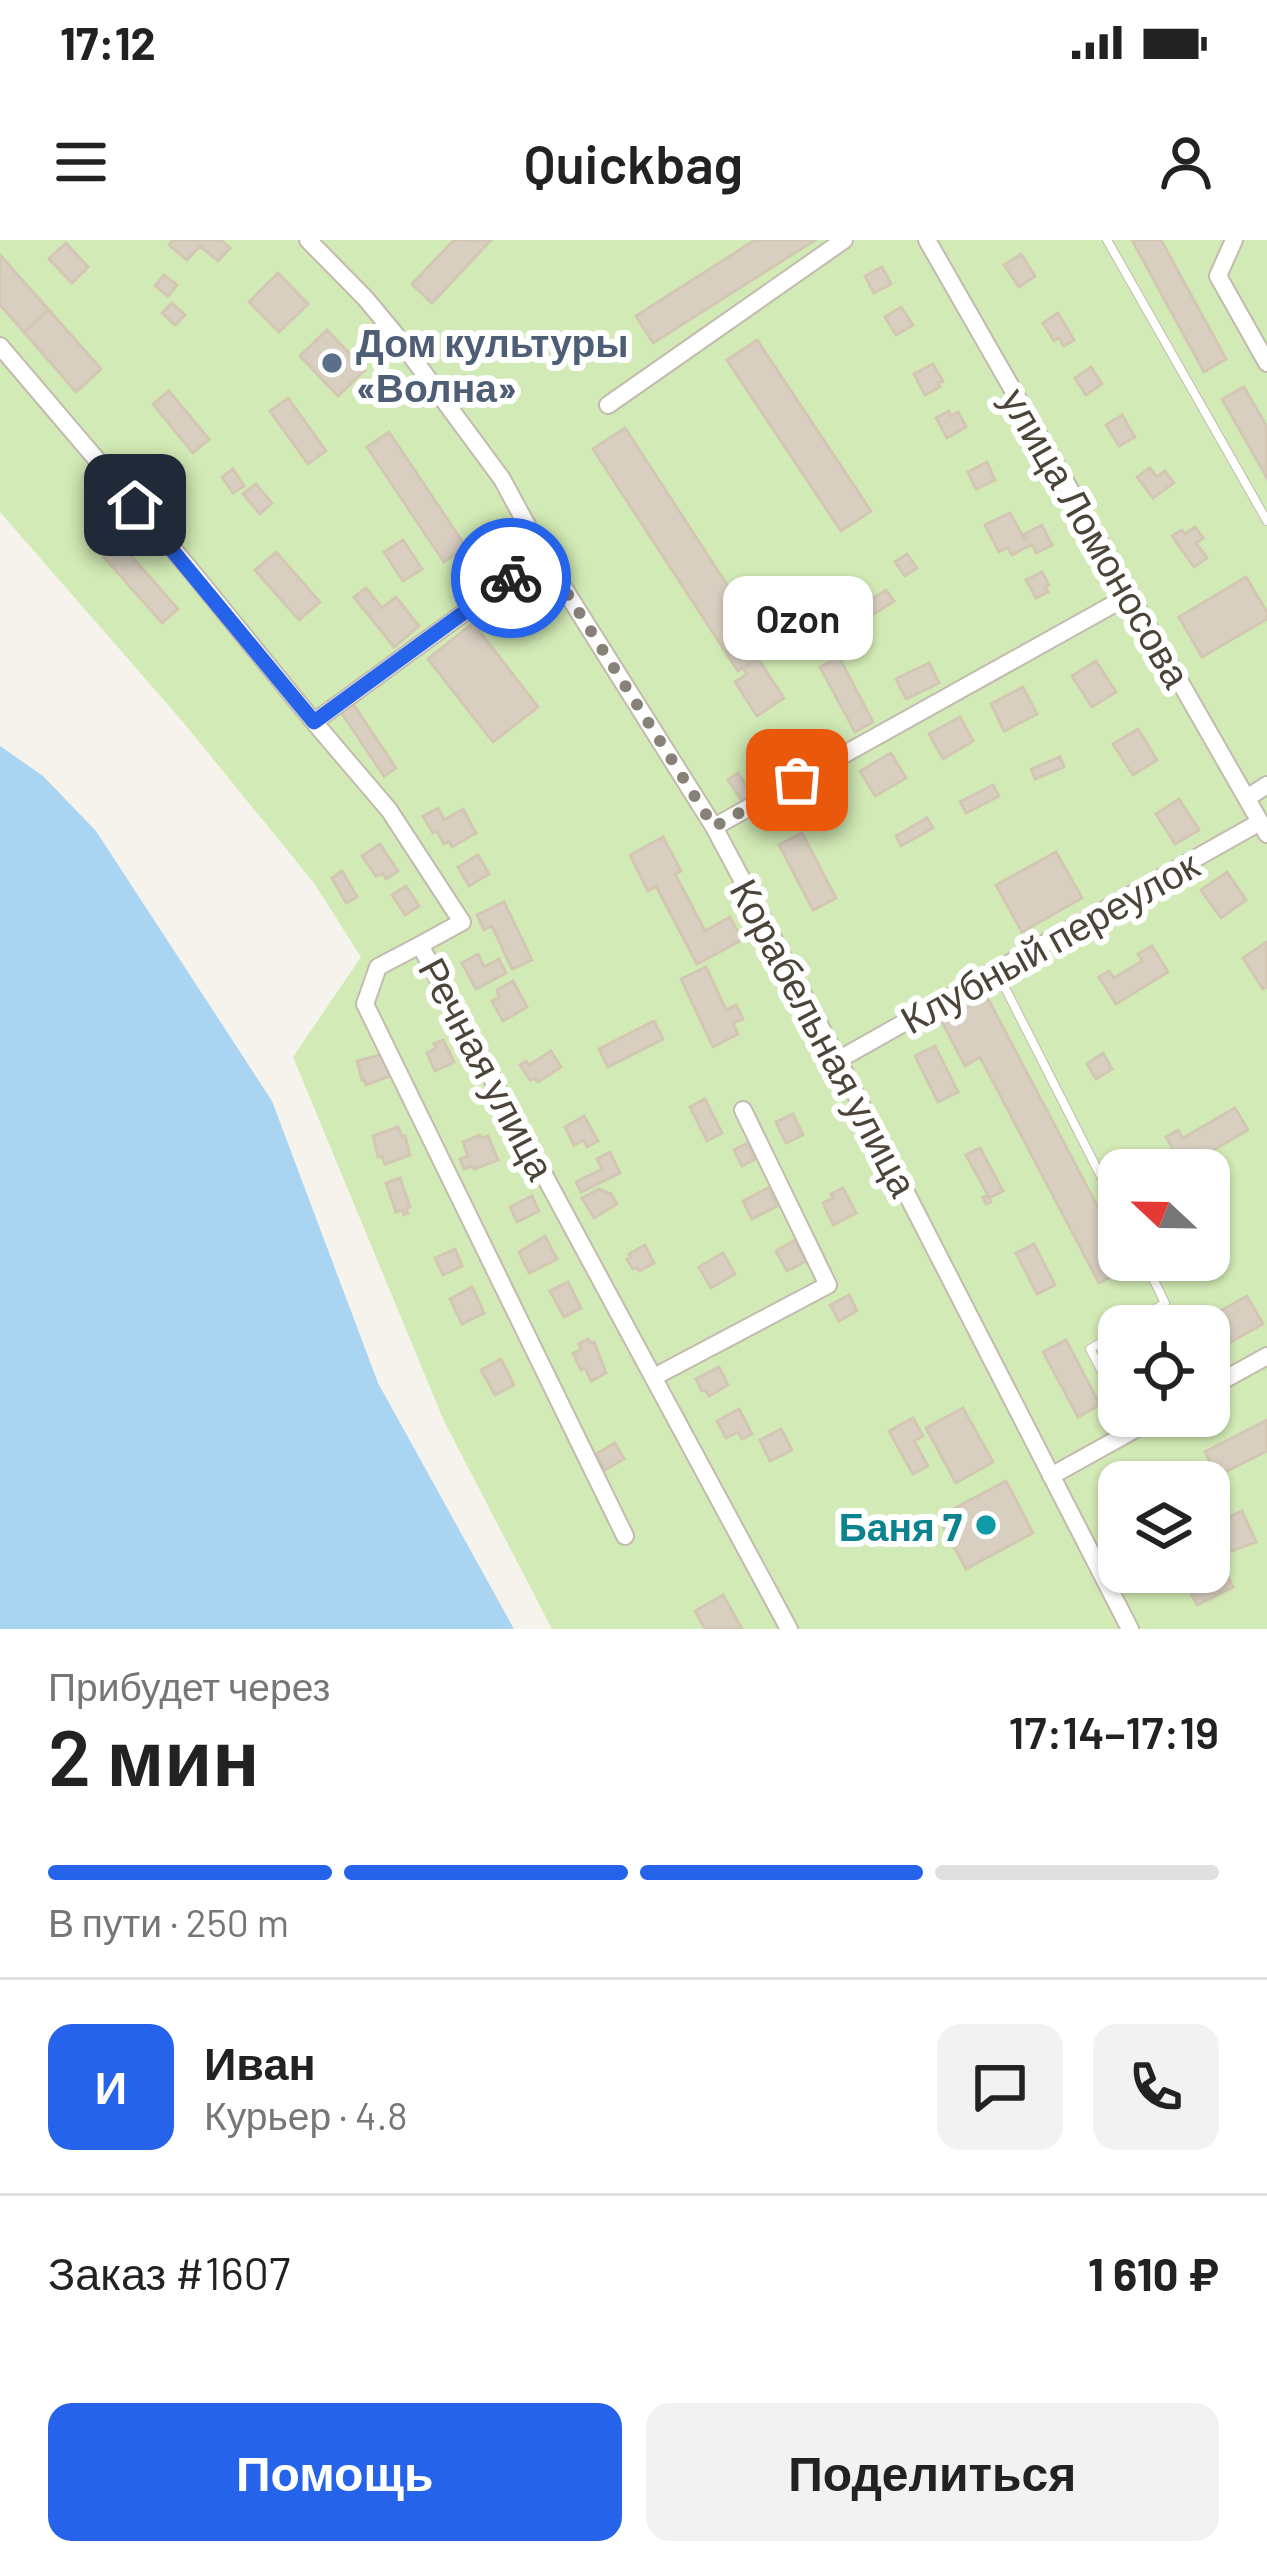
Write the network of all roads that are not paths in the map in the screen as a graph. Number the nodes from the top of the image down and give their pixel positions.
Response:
1 (308, 240) edge
2 (844, 240) edge
3 (927, 240) edge
4 (1106, 240) edge
5 (1234, 240) edge
6 (0, 346) edge
7 (1267, 363) edge
8 (608, 405) dead end
9 (1267, 521) edge
10 (543, 555) junction
11 (1130, 595) junction
12 (314, 722) junction
13 (1267, 785) edge
14 (1246, 798) junction
15 (714, 827) junction
16 (1264, 828) edge
17 (421, 945) junction
18 (996, 971) junction
19 (838, 1060) junction
20 (743, 1110) dead end
21 (1098, 1171) edge
22 (1267, 1356) edge
23 (1230, 1376) edge
24 (654, 1377) junction
25 (1109, 1437) edge
26 (1051, 1476) junction
27 (626, 1536) dead end
28 (789, 1629) edge
29 (1130, 1629) edge

1 - 10 street, Корабельная улица
2 - 8 street
3 - 11 street, улица Ломоносова
4 - 9 lane
5 - 7 street
6 - 12 street, Речная улица
10 - 12 street
10 - 15 street, Корабельная улица
11 - 14 street, улица Ломоносова
11 - 15 street
12 - 17 street, Речная улица
13 - 14 street
14 - 16 street, улица Ломоносова
15 - 19 street, Корабельная улица
16 - 18 street, Клубный переулок
17 - 24 street, Речная улица
17 - 27 street
18 - 19 street, Клубный переулок
18 - 21 lane
19 - 26 street, Корабельная улица
20 - 24 street
22 - 23 street
24 - 28 street, Речная улица
25 - 26 street
26 - 29 street, Корабельная улица

